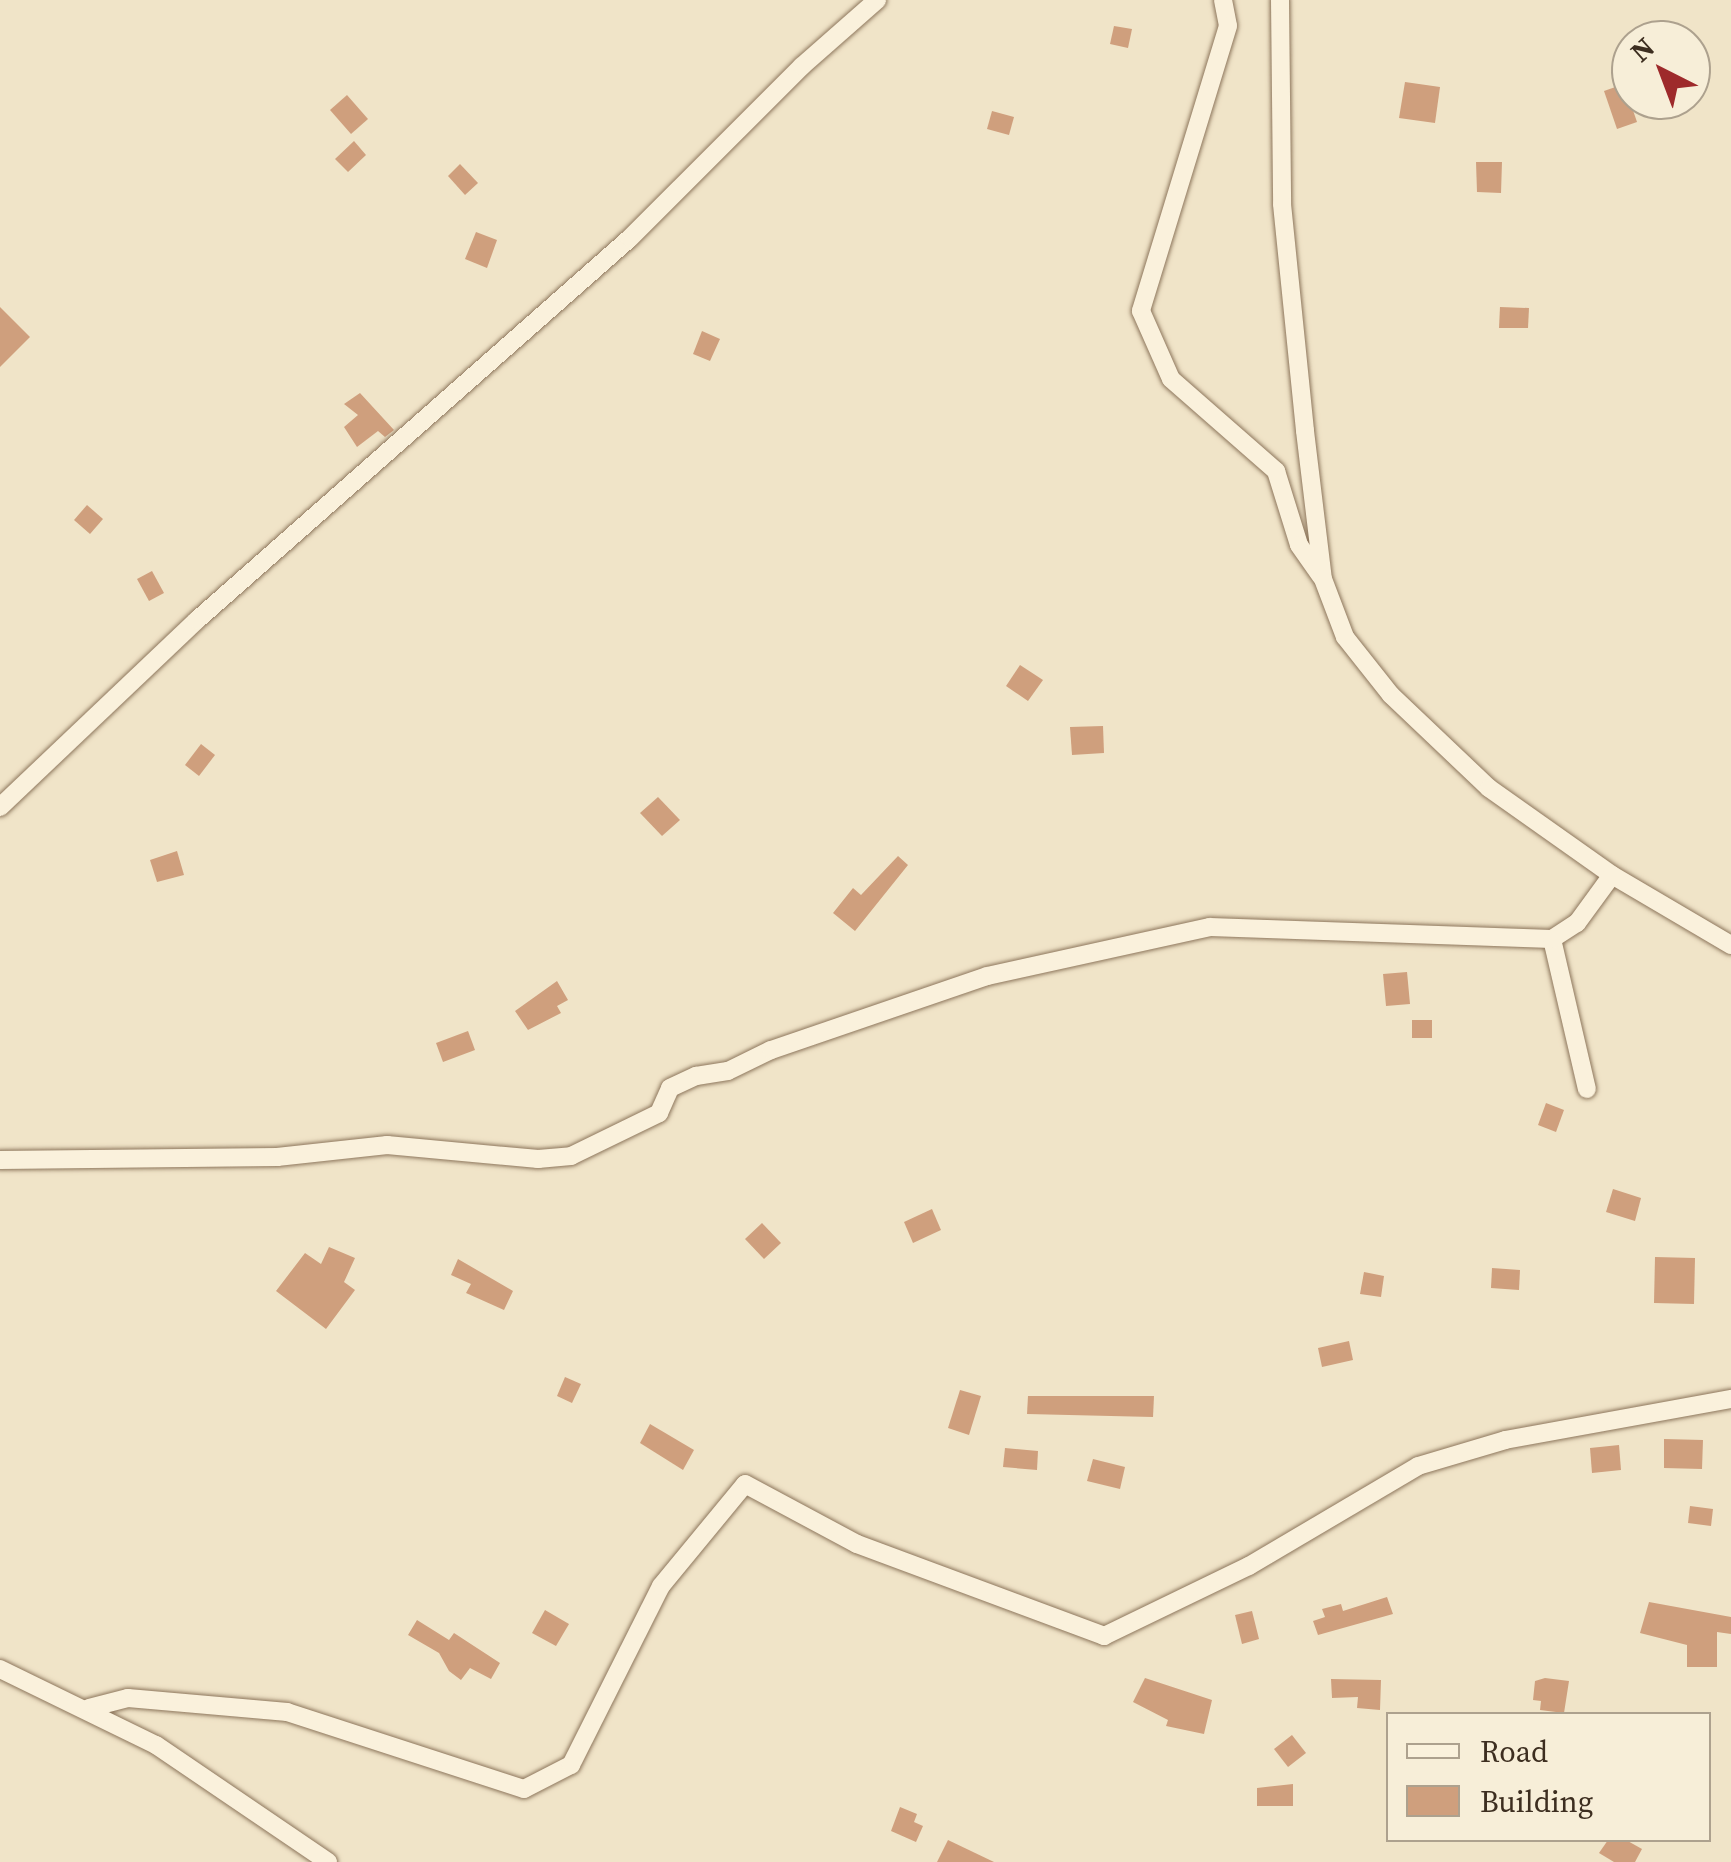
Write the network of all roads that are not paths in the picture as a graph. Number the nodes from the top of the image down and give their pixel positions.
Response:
1 (878, 0) edge
2 (1223, 0) edge
3 (1280, 0) edge
4 (1323, 579) junction
5 (0, 808) edge
6 (1612, 875) junction
7 (1552, 939) junction
8 (1731, 945) edge
9 (1587, 1089) dead end
10 (0, 1160) edge
11 (1731, 1399) edge
12 (0, 1669) edge
13 (89, 1708) junction
14 (328, 1862) edge

1 - 5 street
2 - 4 street
3 - 4 street
4 - 6 street
6 - 7 street
6 - 8 street
7 - 9 street
7 - 10 street
11 - 13 street
12 - 13 street
13 - 14 street

